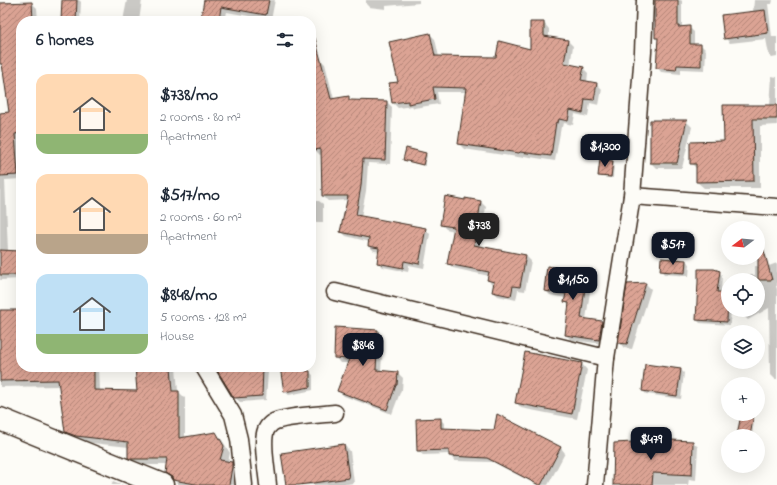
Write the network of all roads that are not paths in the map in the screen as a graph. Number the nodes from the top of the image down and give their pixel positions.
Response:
1 (645, 0) edge
2 (632, 196) junction
3 (777, 207) edge
4 (335, 292) dead end
5 (606, 358) junction
6 (207, 372) edge
7 (335, 413) dead end
8 (0, 419) edge
9 (162, 485) edge
10 (244, 485) edge
11 (268, 485) edge
12 (595, 485) edge

1 - 2 street
2 - 3 street
2 - 5 street
4 - 5 street
5 - 12 street
6 - 10 street
7 - 11 street
8 - 9 main road

